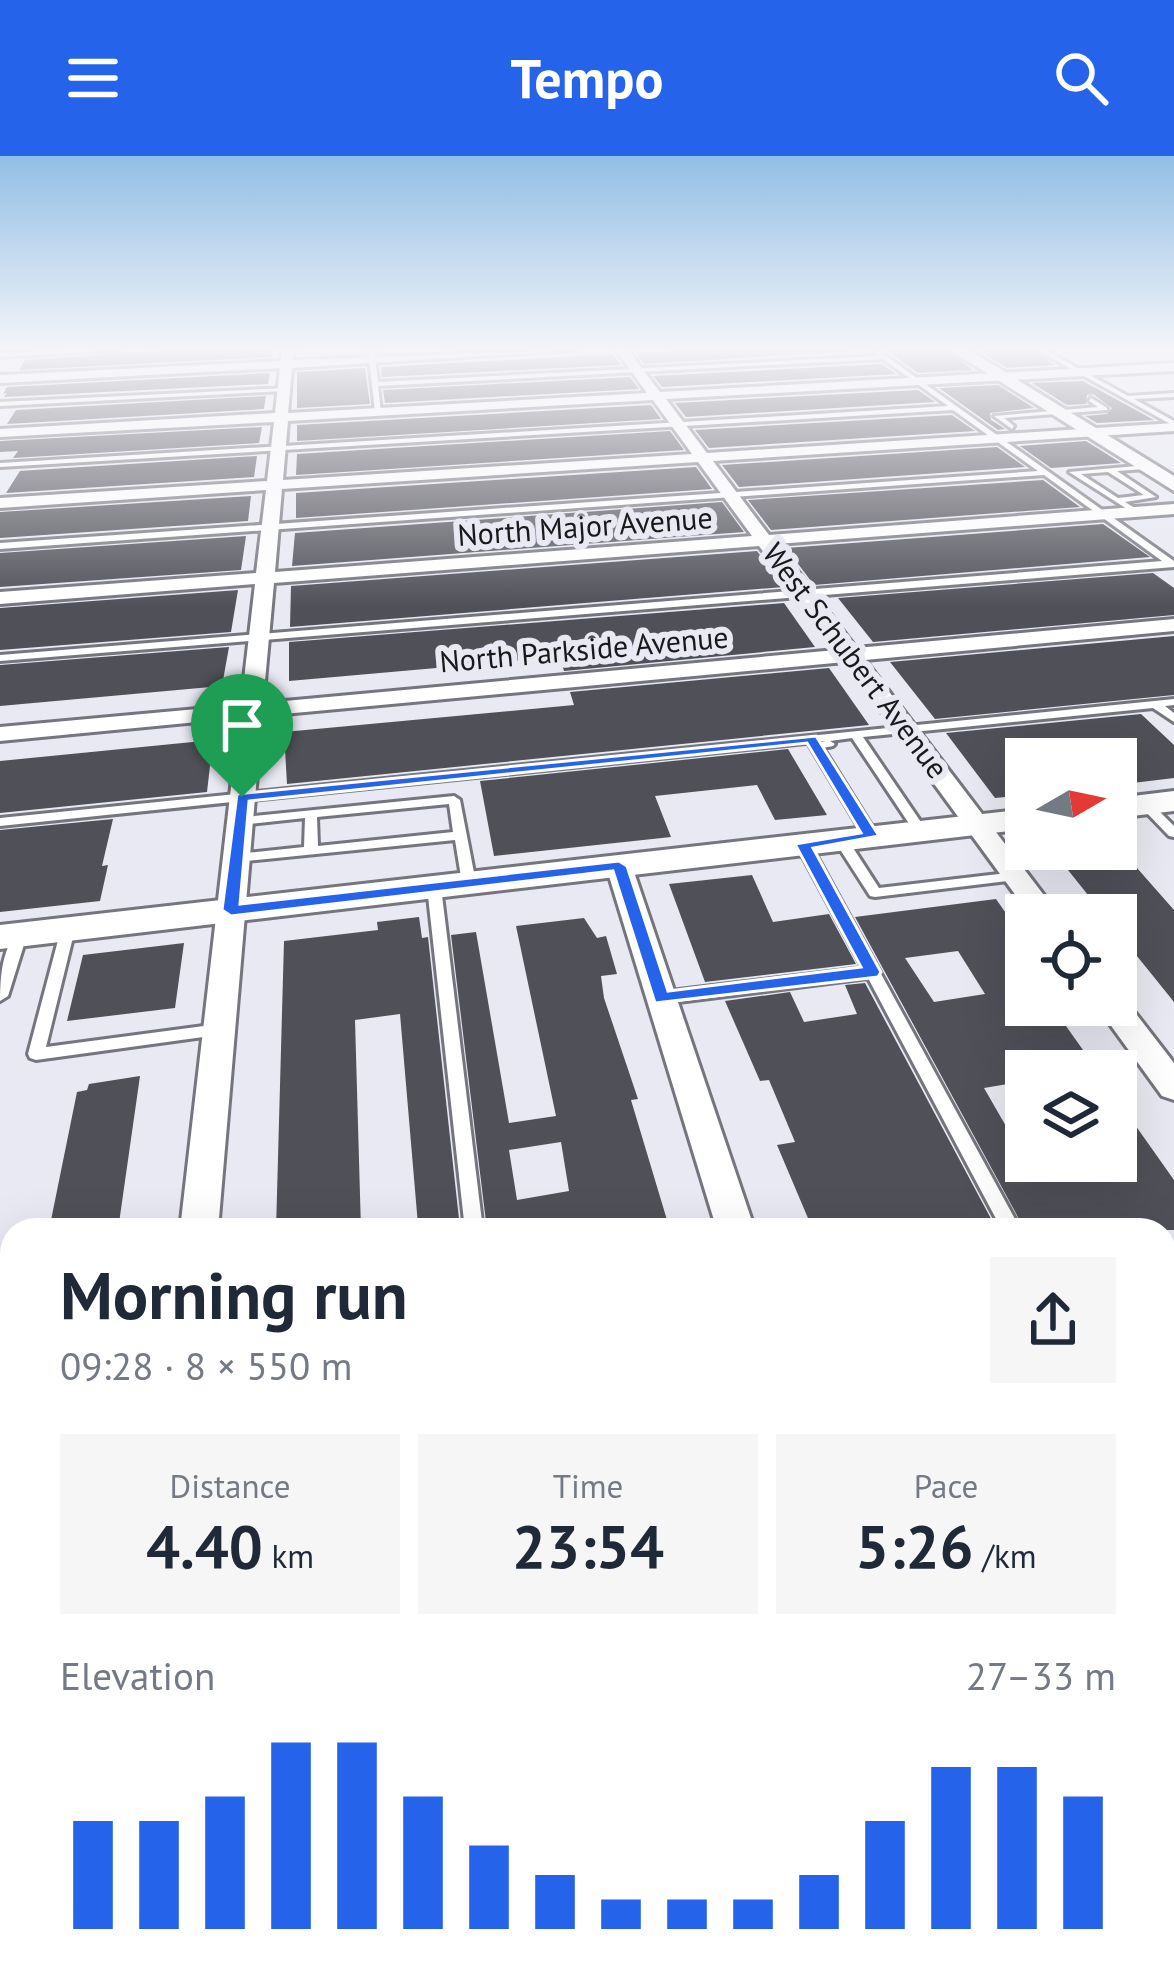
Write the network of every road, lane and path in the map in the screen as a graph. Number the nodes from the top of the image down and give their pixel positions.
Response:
1 (279, 435) edge
2 (494, 435) edge
3 (686, 435) edge
4 (993, 435) edge
5 (1052, 435) edge
6 (1094, 435) edge
7 (998, 439) junction
8 (278, 449) junction
9 (703, 458) junction
10 (0, 465) edge
11 (1145, 467) junction
12 (1109, 469) junction
13 (1045, 472) junction
14 (274, 485) junction
15 (1174, 485) edge
16 (730, 495) junction
17 (0, 503) edge
18 (1110, 507) junction
19 (1171, 512) edge
20 (270, 527) junction
21 (765, 540) junction
22 (0, 546) edge
23 (1172, 564) edge
24 (265, 578) junction
25 (804, 593) junction
26 (0, 598) edge
27 (1174, 626) edge
28 (259, 638) junction
29 (850, 655) junction
30 (0, 658) edge
31 (1174, 702) edge
32 (1156, 704) junction
33 (251, 710) junction
34 (1174, 719) edge
35 (906, 729) junction
36 (0, 734) edge
37 (858, 738) junction
38 (814, 742) junction
39 (1145, 805) edge
40 (241, 809) junction
41 (311, 814) junction
42 (1005, 821) edge
43 (0, 822) edge
44 (977, 824) junction
45 (921, 831) junction
46 (1174, 833) edge
47 (461, 835) junction
48 (856, 838) junction
49 (803, 844) junction
50 (311, 850) junction
51 (236, 858) junction
52 (619, 866) junction
53 (1016, 876) junction
54 (469, 883) junction
55 (434, 887) junction
56 (1029, 894) edge
57 (231, 910) junction
58 (68, 929) junction
59 (10, 936) edge
60 (872, 972) junction
61 (0, 996) edge
62 (662, 998) junction
63 (1128, 1026) edge
64 (219, 1030) junction
65 (1174, 1087) edge
66 (200, 1218) edge
67 (473, 1218) edge
68 (732, 1218) edge
69 (1005, 1218) edge

1 - 8 street
2 - 8 lane
3 - 9 street, West Schubert Avenue
4 - 7 lane
5 - 7 street
6 - 11 main road
7 - 9 street
7 - 13 lane
8 - 10 lane
8 - 14 street
9 - 14 street
9 - 16 street, West Schubert Avenue
11 - 12 lane
11 - 15 main road
12 - 18 lane
12 - 18 lane
13 - 16 lane
13 - 18 lane
14 - 17 street
14 - 20 street
16 - 20 lane
16 - 21 street, West Schubert Avenue
18 - 19 street, North Major Avenue
18 - 21 street, North Major Avenue
18 - 23 lane
20 - 22 lane
20 - 24 street
21 - 24 street, North Major Avenue
21 - 25 street, West Schubert Avenue
23 - 25 lane
24 - 26 street, North Major Avenue
24 - 28 street
25 - 28 lane
25 - 29 street, West Schubert Avenue
27 - 29 street, North Parkside Avenue
28 - 30 lane
28 - 33 street
29 - 33 street, North Parkside Avenue
29 - 35 street, West Schubert Avenue
31 - 32 lane
32 - 34 lane
32 - 35 lane
33 - 36 street, North Parkside Avenue
33 - 40 street
35 - 37 lane
35 - 44 street, West Schubert Avenue
37 - 38 lane
37 - 45 lane
38 - 40 lane
38 - 48 lane
39 - 46 lane
40 - 41 lane
40 - 43 lane
40 - 51 street
41 - 47 lane
41 - 50 lane
42 - 44 street
44 - 45 street
44 - 53 street, West Schubert Avenue
45 - 48 street
47 - 50 lane
47 - 54 lane
48 - 49 street
48 - 53 lane
49 - 52 street
49 - 60 lane
50 - 51 lane
51 - 57 street
52 - 54 street
52 - 62 street
53 - 56 street, West Schubert Avenue
54 - 55 street
55 - 57 street
55 - 67 lane
57 - 58 street
57 - 64 street
58 - 59 street
58 - 64 lane
59 - 61 lane
60 - 62 lane
60 - 69 lane
62 - 68 street
63 - 65 street
64 - 66 street

